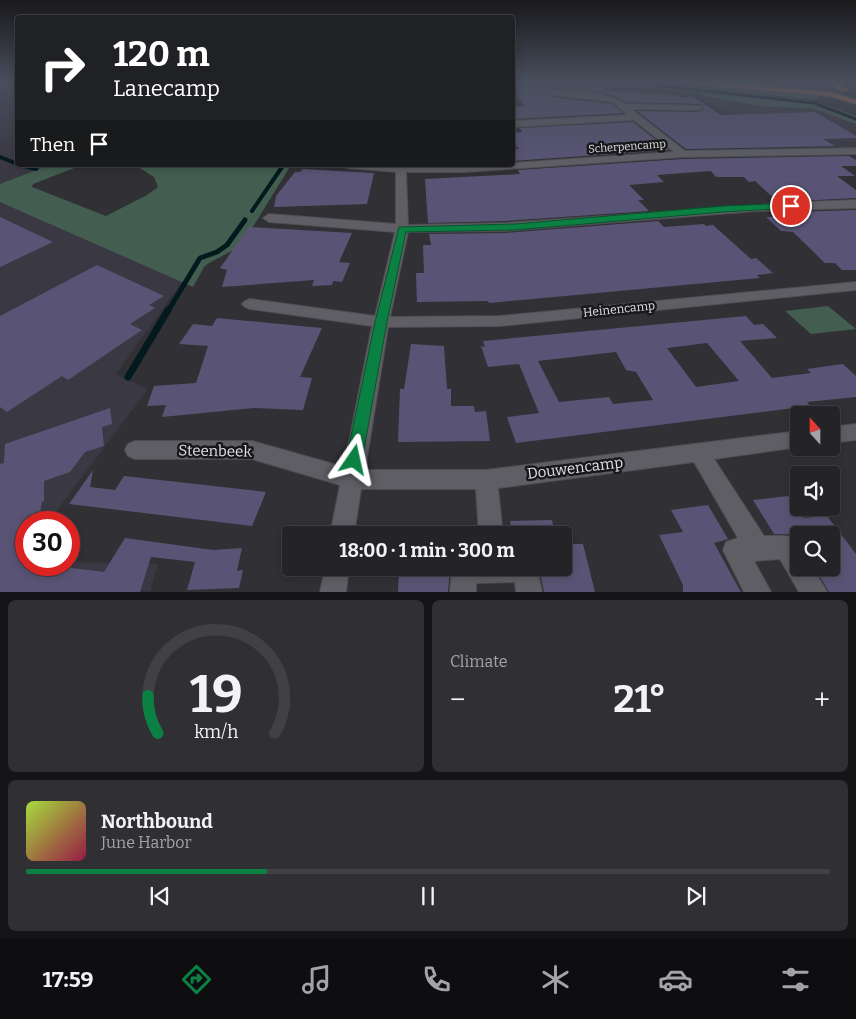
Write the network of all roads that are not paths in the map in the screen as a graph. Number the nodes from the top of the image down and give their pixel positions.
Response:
1 (627, 110) edge
2 (634, 117) junction
3 (515, 124) edge
4 (856, 151) edge
5 (683, 154) junction
6 (401, 167) edge
7 (514, 167) edge
8 (515, 167) edge
9 (856, 204) edge
10 (269, 218) dead end
11 (402, 230) junction
12 (856, 286) edge
13 (250, 304) dead end
14 (381, 322) junction
15 (856, 432) edge
16 (840, 434) edge
17 (790, 440) edge
18 (135, 450) dead end
19 (699, 452) junction
20 (351, 478) junction
21 (486, 480) junction
22 (343, 526) edge
23 (491, 526) edge
24 (758, 549) junction
25 (790, 553) edge
26 (336, 576) edge
27 (462, 576) edge
28 (526, 576) edge
29 (804, 576) edge
30 (333, 592) edge
31 (463, 592) edge
32 (529, 592) edge
33 (758, 592) edge
34 (814, 592) edge

1 - 2 street
2 - 3 street
2 - 5 street
4 - 5 street, Scherpencamp
5 - 8 street, Scherpencamp
6 - 7 street, Scherpencamp
6 - 11 street
9 - 11 street
10 - 11 street
11 - 14 street
12 - 14 street, Heinencamp
13 - 14 street
14 - 20 street
15 - 16 street
17 - 19 street, Douwencamp
18 - 20 street, Steenbeek
19 - 21 street, Douwencamp
19 - 24 street
20 - 21 street, Douwencamp
20 - 22 street
21 - 23 street
24 - 25 street
24 - 33 street
26 - 30 street
27 - 31 street
28 - 32 street
29 - 34 street

